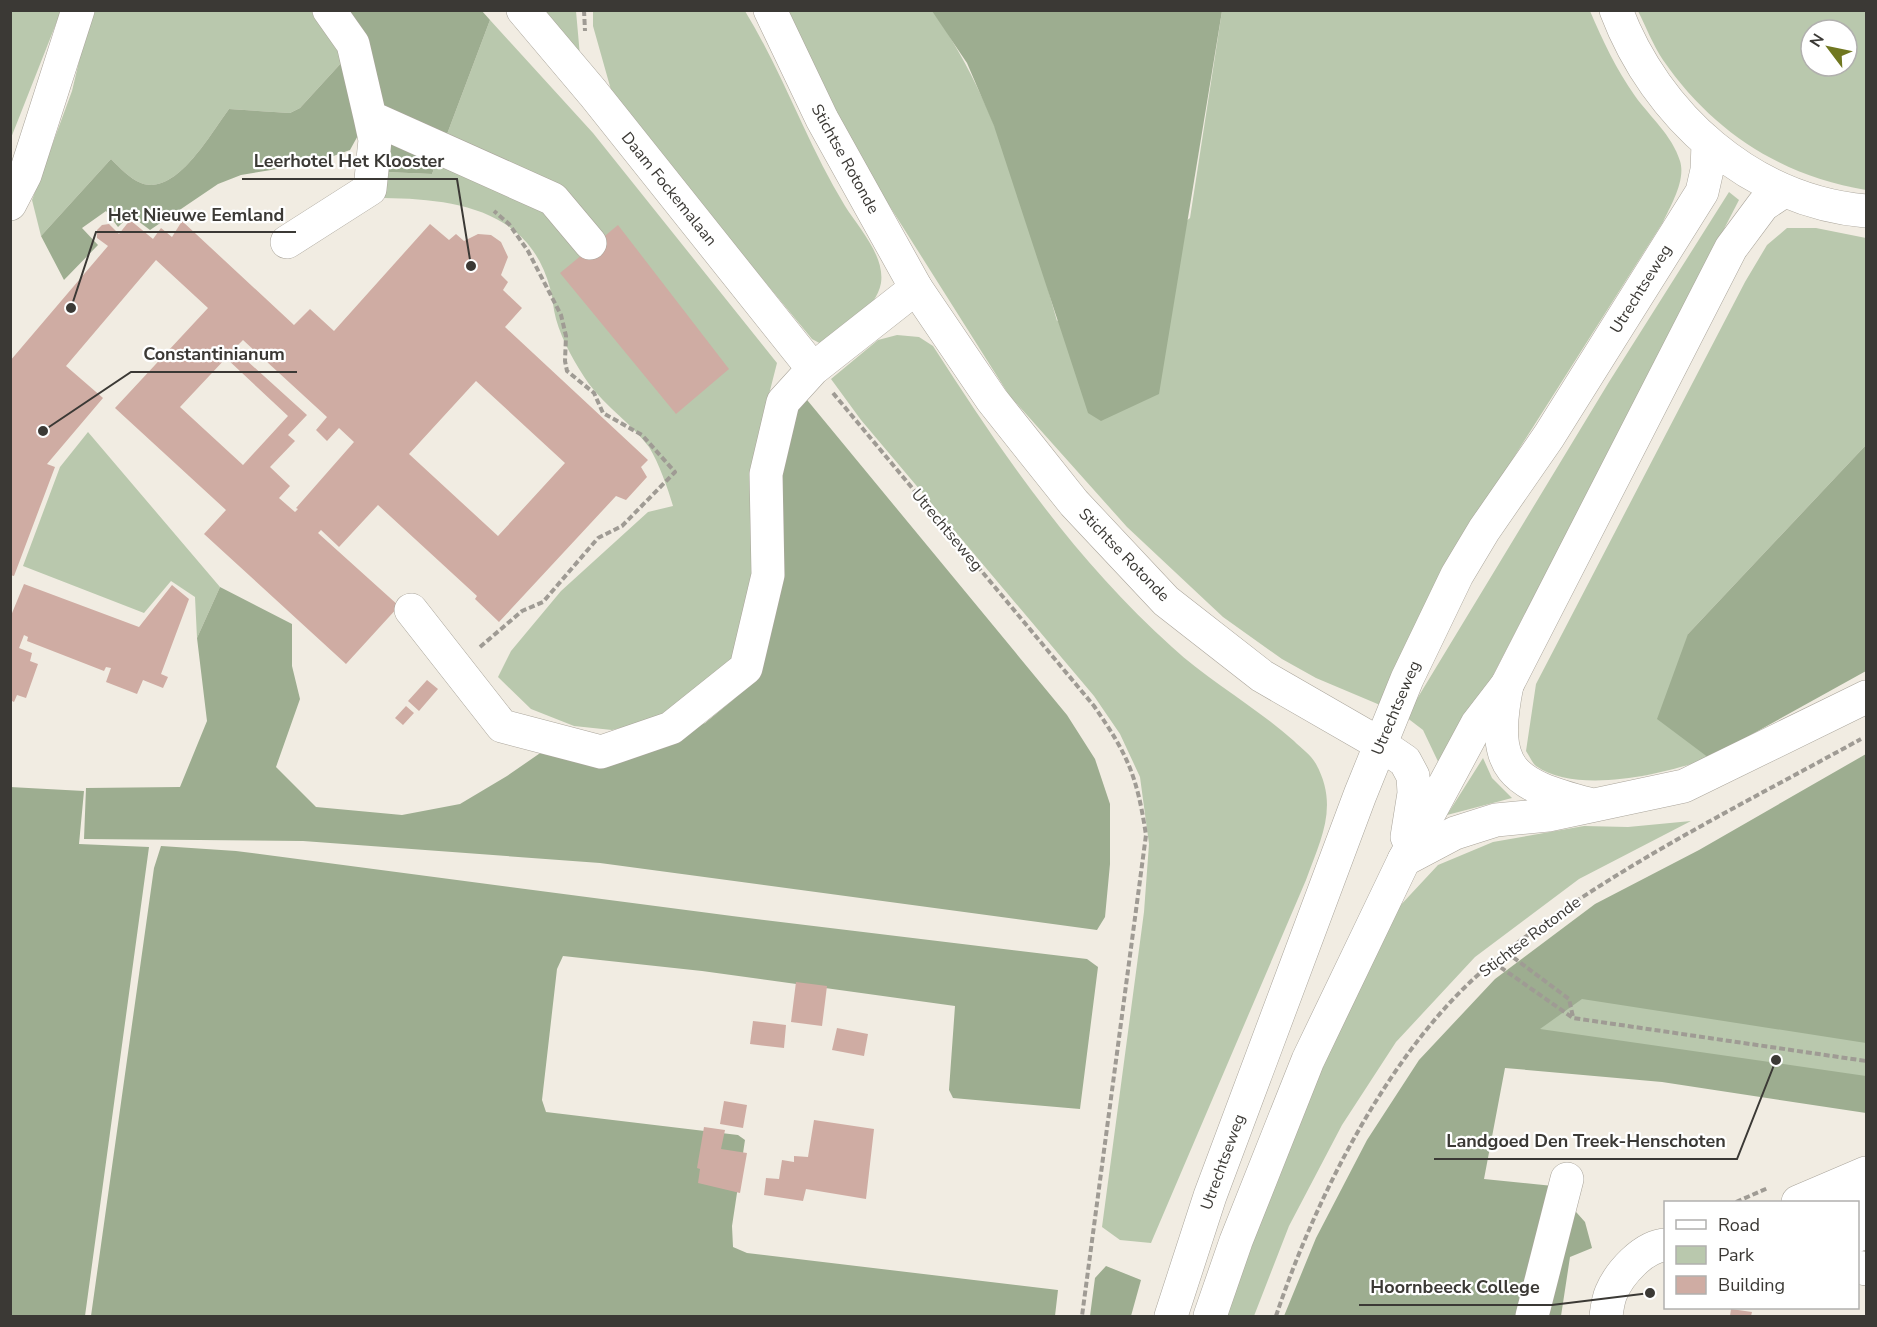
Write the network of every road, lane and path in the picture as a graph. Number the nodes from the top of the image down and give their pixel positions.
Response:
1 (78, 10) edge
2 (329, 10) edge
3 (523, 10) edge
4 (770, 10) edge
5 (1616, 10) edge
6 (370, 117) junction
7 (1707, 144) junction
8 (1784, 191) junction
9 (10, 204) edge
10 (492, 209) dead end
11 (1866, 211) edge
12 (287, 242) dead end
13 (590, 243) dead end
14 (916, 288) junction
15 (813, 369) junction
16 (411, 610) dead end
17 (454, 665) junction
18 (1507, 685) junction
19 (1866, 697) edge
20 (1866, 736) edge
21 (1380, 744) junction
22 (1594, 805) junction
23 (1404, 860) junction
24 (1506, 952) junction
25 (1493, 962) junction
26 (1573, 1018) junction
27 (1866, 1061) edge
28 (1866, 1173) edge
29 (1567, 1179) dead end
30 (1803, 1201) edge
31 (1664, 1245) edge
32 (1082, 1317) edge
33 (1171, 1317) edge
34 (1210, 1317) edge
35 (1276, 1317) edge
36 (1532, 1317) edge
37 (1606, 1317) edge

1 - 9 main road
2 - 6 main road
3 - 15 main road, Daam Fockemalaan
4 - 14 main road, Stichtse Rotonde
5 - 7 main road
6 - 12 main road
6 - 13 main road
7 - 8 main road
7 - 21 main road, Utrechtseweg
8 - 11 main road
8 - 18 main road
10 - 17 path
14 - 15 main road
14 - 21 main road, Stichtse Rotonde
15 - 17 main road
15 - 32 path, Utrechtseweg
16 - 17 main road
18 - 22 main road
18 - 23 main road
19 - 22 main road
20 - 24 path, Stichtse Rotonde
21 - 23 main road, Stichtse Rotonde
21 - 33 main road, Utrechtseweg
22 - 23 main road
23 - 34 main road
24 - 25 path, Stichtse Rotonde
24 - 26 path
25 - 26 path
25 - 35 path, Stichtse Rotonde
26 - 27 path
28 - 30 main road
29 - 36 main road
31 - 37 main road

